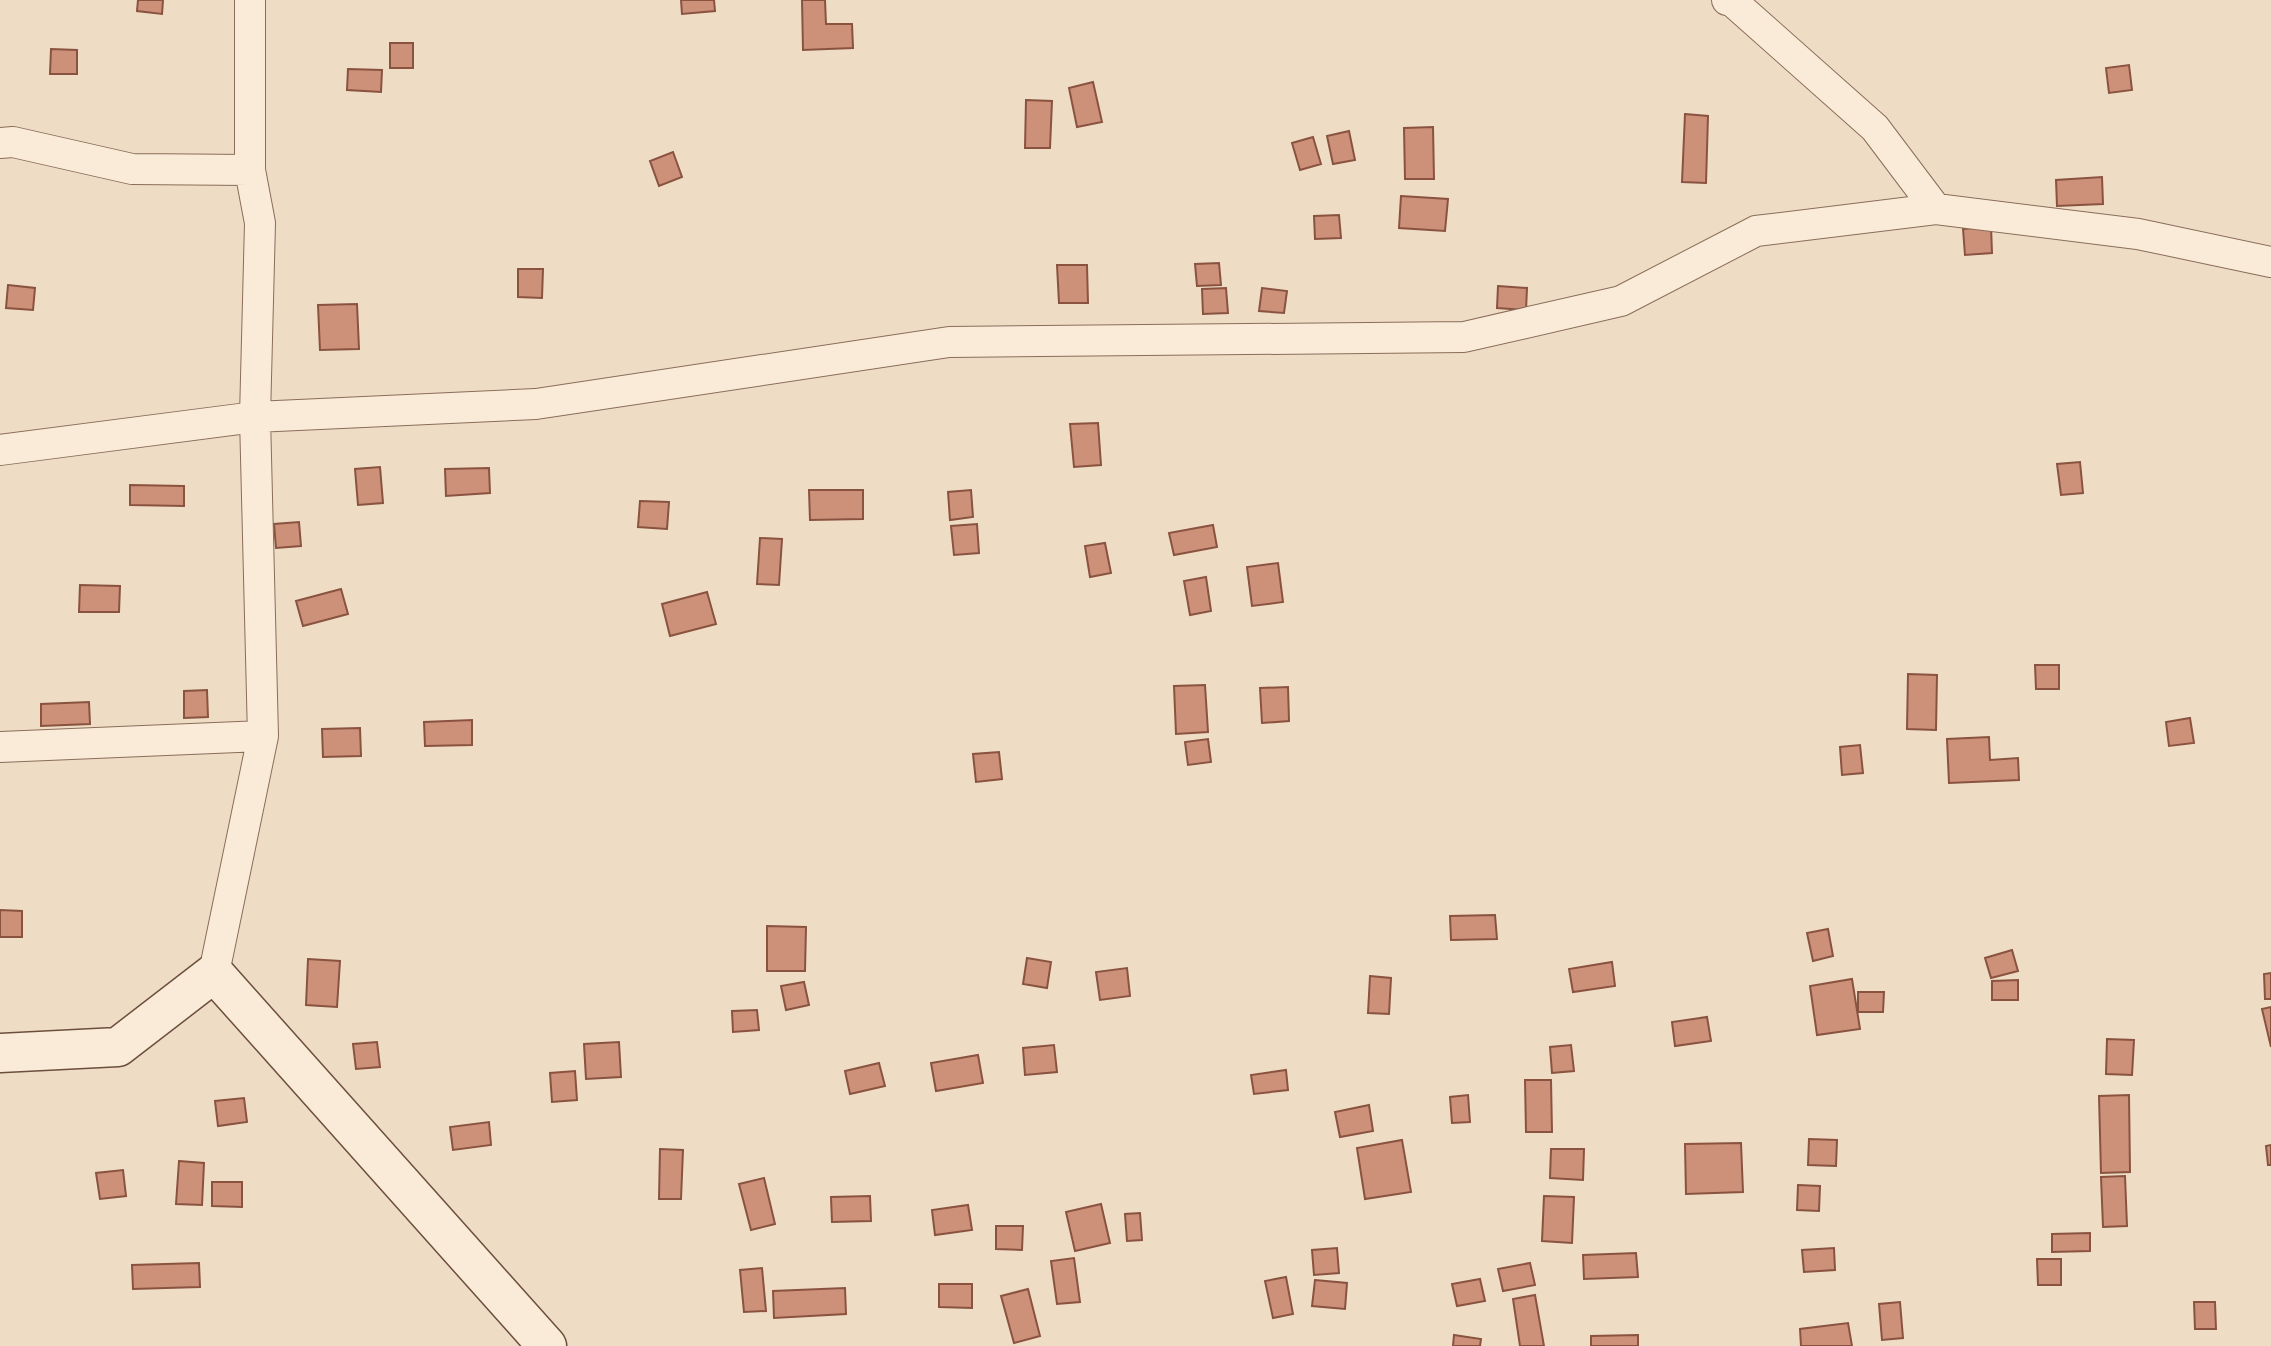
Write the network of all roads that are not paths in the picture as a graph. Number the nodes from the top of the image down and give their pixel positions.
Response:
1 (250, 0) edge
2 (1727, 0) edge
3 (0, 143) edge
4 (250, 170) junction
5 (1936, 209) junction
6 (2271, 262) edge
7 (256, 417) junction
8 (0, 450) edge
9 (263, 736) junction
10 (0, 747) edge
11 (214, 973) junction
12 (0, 1053) edge
13 (547, 1346) edge

1 - 4 street
2 - 5 street
3 - 4 street
4 - 7 street
5 - 6 street
5 - 7 street
7 - 8 street
7 - 9 street
9 - 10 street
9 - 11 street
11 - 12 street
11 - 13 street

